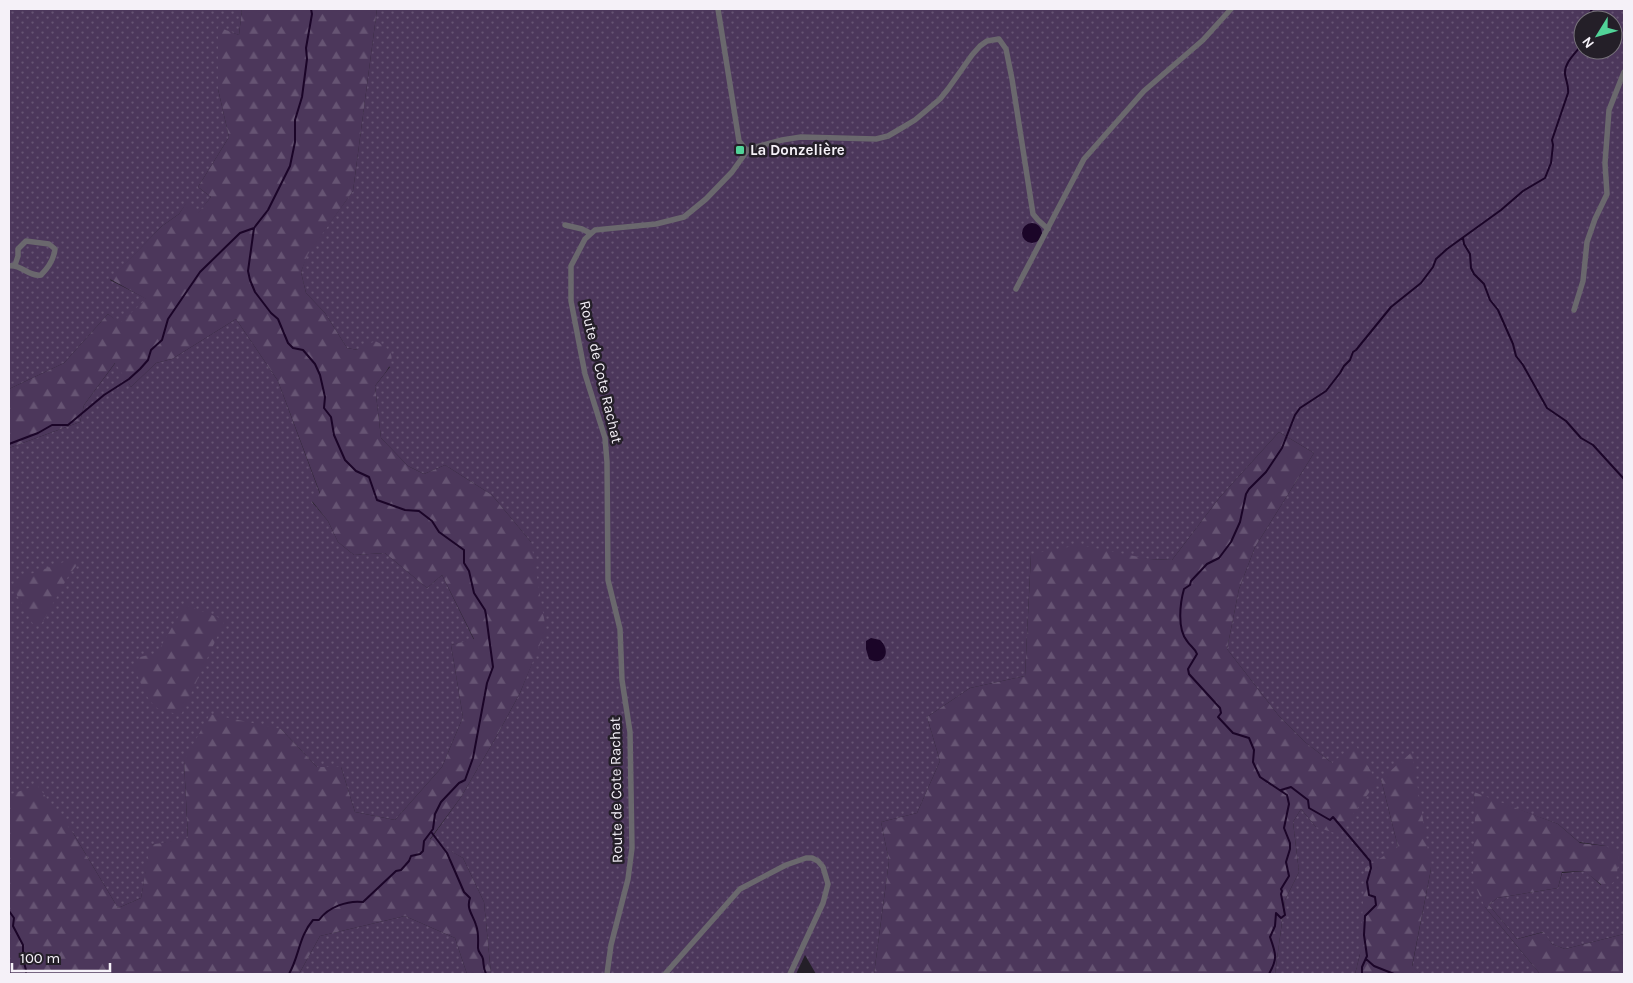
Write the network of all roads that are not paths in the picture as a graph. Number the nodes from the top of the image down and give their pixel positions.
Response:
1 (718, 9) edge
2 (1230, 9) edge
3 (1624, 72) edge
4 (747, 151) junction
5 (565, 225) dead end
6 (1048, 230) junction
7 (590, 233) junction
8 (12, 265) edge
9 (1016, 289) dead end
10 (1574, 310) dead end
11 (607, 974) edge
12 (666, 974) edge
13 (790, 974) edge

1 - 4 street
2 - 6 street
3 - 10 street
4 - 6 street
4 - 7 street
5 - 7 street
6 - 9 street
7 - 11 street, Route de Cote Rachat
8 - 8 street
12 - 13 street

